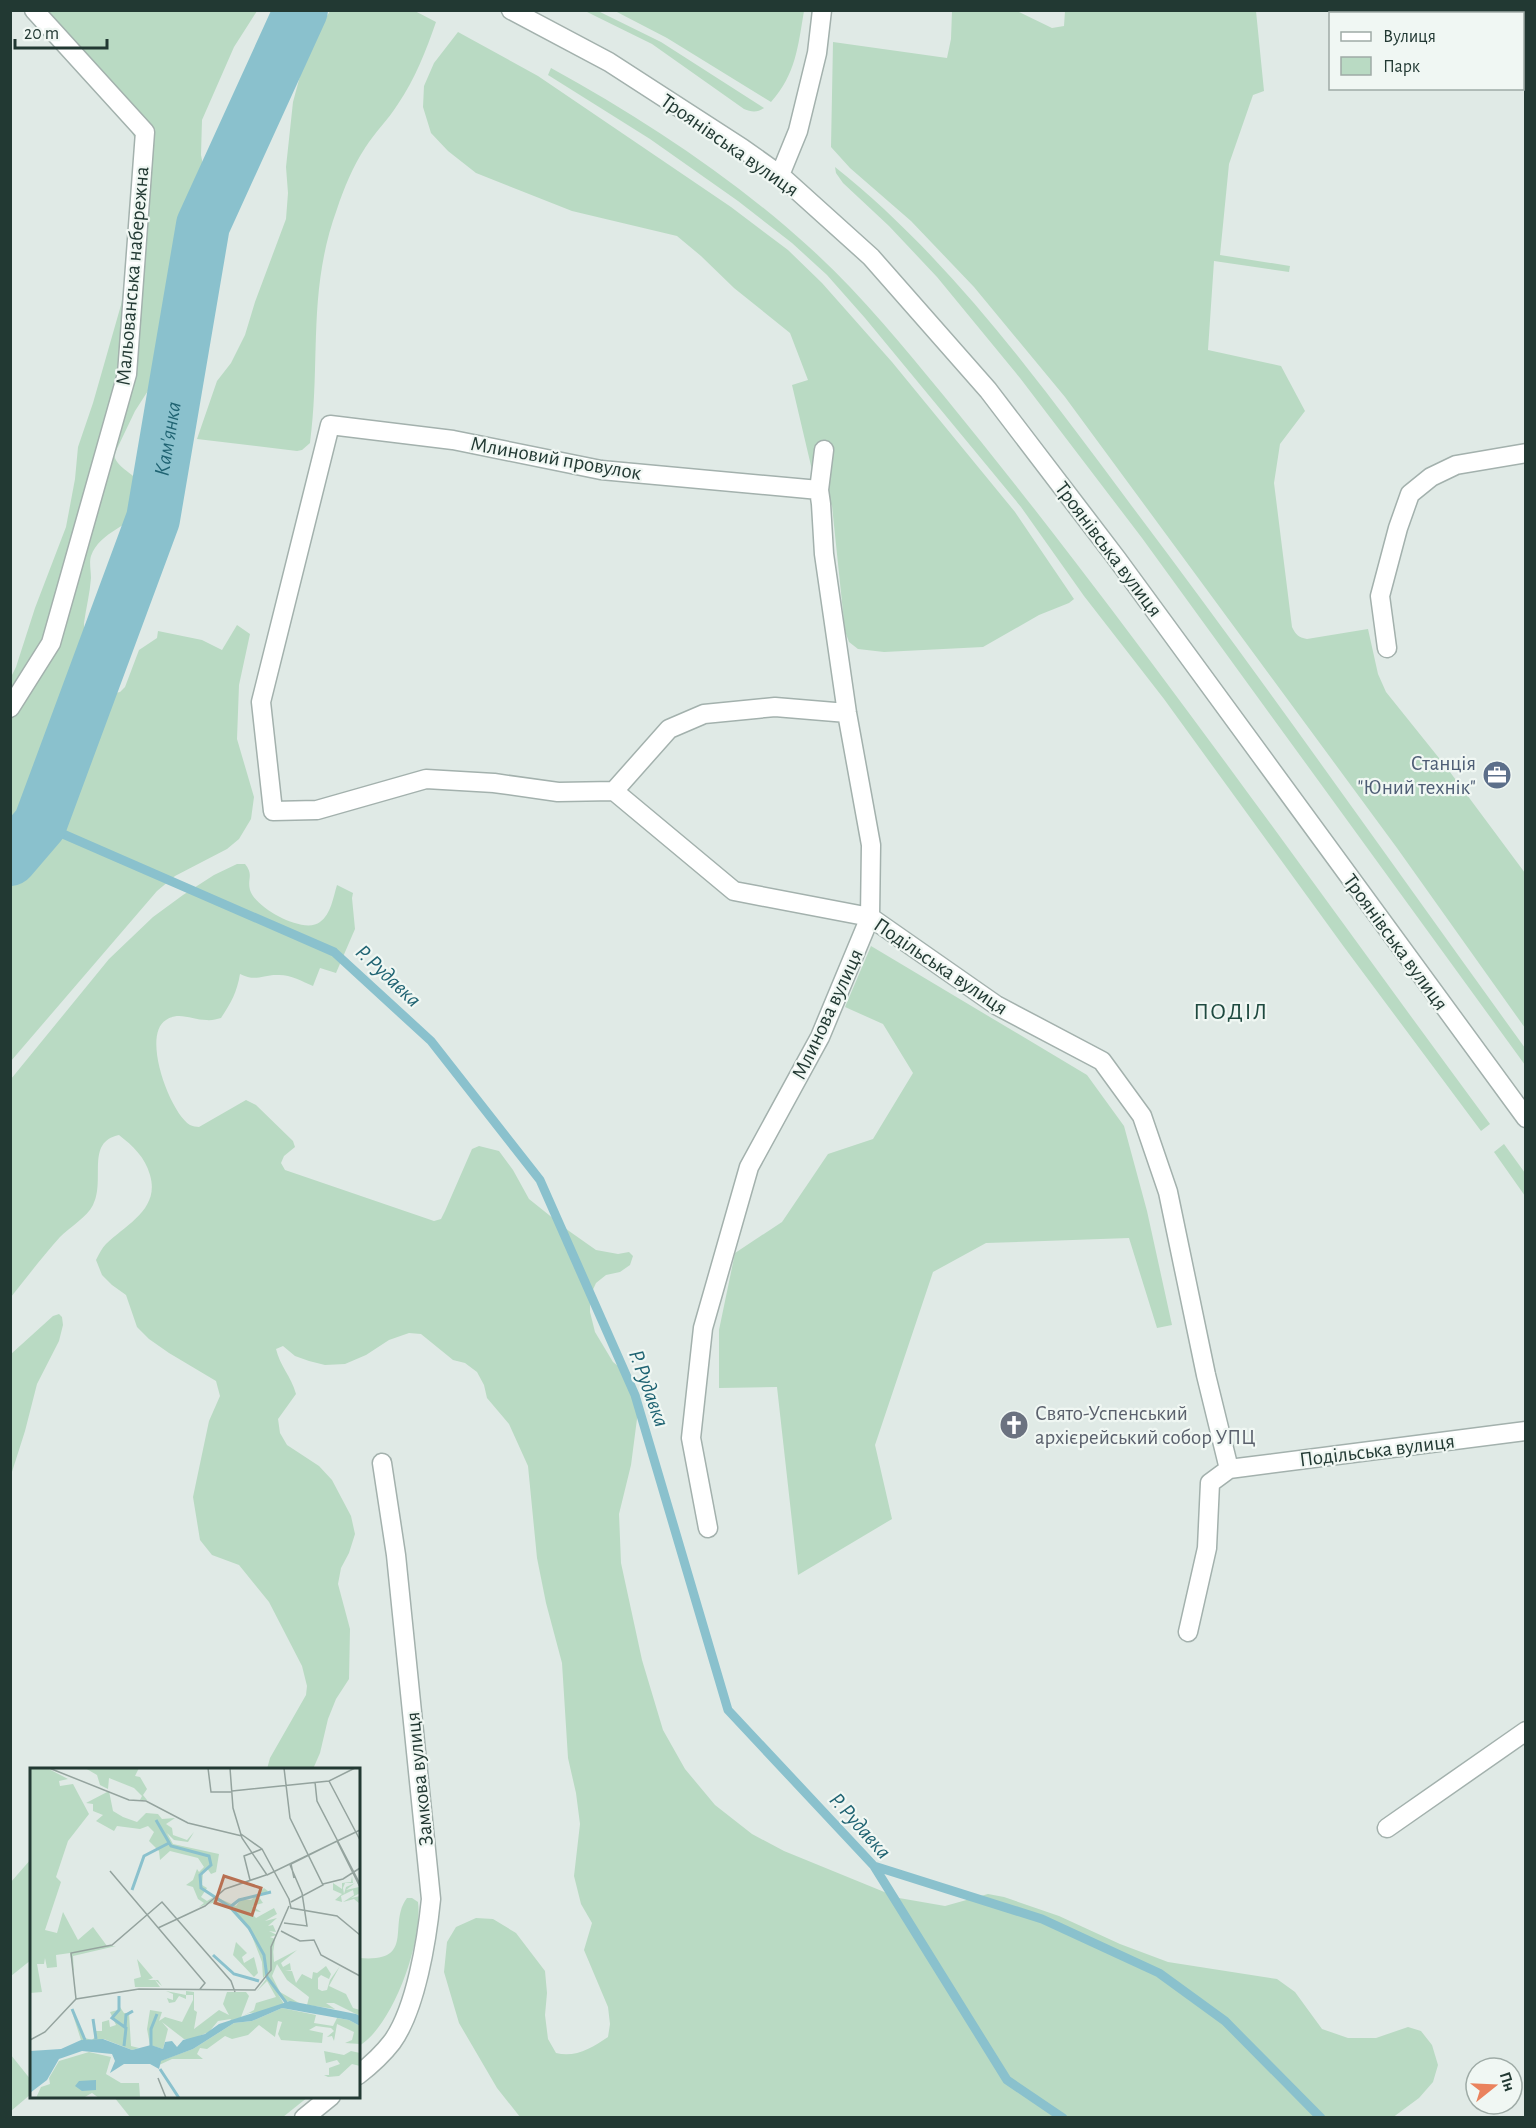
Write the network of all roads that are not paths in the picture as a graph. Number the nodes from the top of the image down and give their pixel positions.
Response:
1 (33, 10) edge
2 (511, 10) edge
3 (822, 10) edge
4 (780, 175) junction
5 (824, 450) dead end
6 (1526, 453) edge
7 (819, 490) junction
8 (1387, 648) dead end
9 (10, 708) edge
10 (847, 713) junction
11 (614, 791) junction
12 (870, 917) junction
13 (1526, 1118) edge
14 (1526, 1431) edge
15 (382, 1463) dead end
16 (1229, 1469) junction
17 (708, 1528) dead end
18 (1188, 1632) dead end
19 (1526, 1731) edge
20 (1387, 1828) dead end
21 (360, 2073) edge
22 (330, 2098) edge
23 (304, 2118) edge

1 - 9 street, Мальованська набережна
2 - 4 street, Троянівська вулиця
3 - 4 street
4 - 13 street, Троянівська вулиця
5 - 7 street, Млинова вулиця
6 - 8 street
7 - 10 street, Млинова вулиця
7 - 11 street, Млиновий провулок
10 - 11 street
10 - 12 street, Млинова вулиця
11 - 12 street, Подільська вулиця
12 - 16 street, Подільська вулиця
12 - 17 street, Млинова вулиця
14 - 16 street, Подільська вулиця
15 - 21 street, Замкова вулиця
16 - 18 street
19 - 20 street
22 - 23 street

